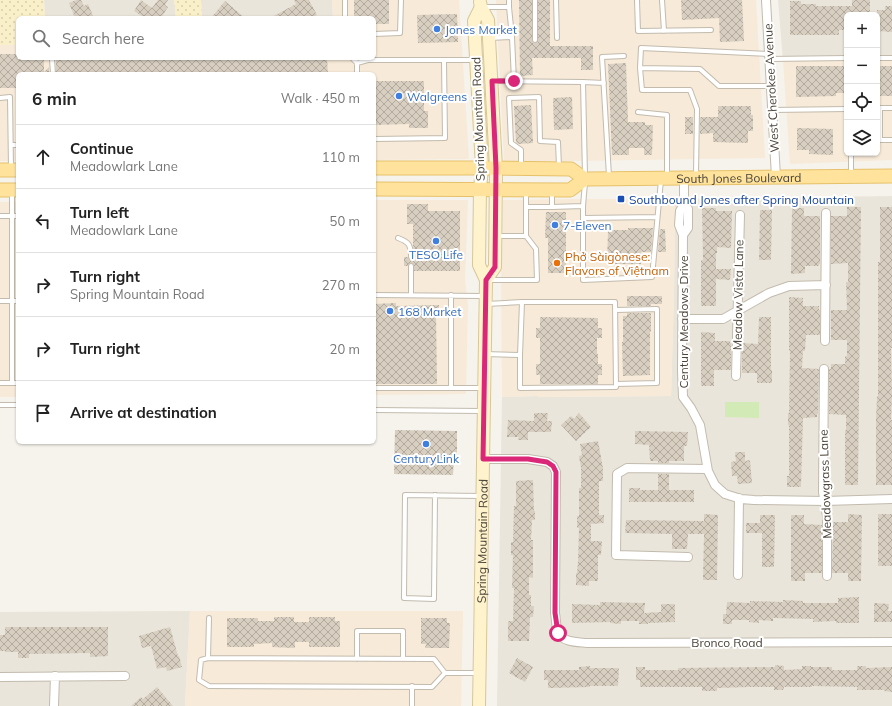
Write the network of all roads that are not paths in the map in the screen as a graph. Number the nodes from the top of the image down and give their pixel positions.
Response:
1 (345, 0) edge
2 (401, 0) edge
3 (509, 0) edge
4 (535, 0) edge
5 (556, 0) edge
6 (637, 0) edge
7 (662, 0) edge
8 (766, 0) edge
9 (480, 4) edge
10 (509, 6) junction
11 (345, 16) edge
12 (711, 30) dead end
13 (664, 31) junction
14 (376, 34) edge
15 (512, 37) junction
16 (490, 38) junction
17 (557, 38) dead end
18 (535, 40) dead end
19 (624, 56) dead end
20 (769, 56) junction
21 (844, 58) edge
22 (880, 58) edge
23 (892, 58) edge
24 (52, 60) edge
25 (354, 60) edge
26 (444, 60) junction
27 (476, 60) junction
28 (357, 64) junction
29 (640, 68) junction
30 (53, 72) edge
31 (357, 72) edge
32 (492, 81) junction
33 (514, 81) junction
34 (583, 82) junction
35 (604, 83) junction
36 (771, 86) junction
37 (0, 98) edge
38 (880, 108) edge
39 (892, 108) edge
40 (844, 109) edge
41 (772, 110) junction
42 (638, 112) dead end
43 (879, 120) edge
44 (376, 139) edge
45 (892, 140) edge
46 (11, 145) junction
47 (16, 145) edge
48 (851, 156) edge
49 (376, 168) edge
50 (482, 168) junction
51 (496, 168) junction
52 (521, 168) junction
53 (559, 169) junction
54 (10, 170) edge
55 (851, 176) junction
56 (892, 176) edge
57 (776, 177) junction
58 (609, 178) junction
59 (664, 178) junction
60 (690, 178) junction
61 (585, 179) junction
62 (10, 190) edge
63 (376, 190) edge
64 (480, 190) junction
65 (496, 190) junction
66 (526, 190) junction
67 (552, 190) junction
68 (583, 206) junction
69 (527, 207) junction
70 (552, 207) junction
71 (826, 213) dead end
72 (740, 215) dead end
73 (0, 216) edge
74 (12, 216) junction
75 (16, 216) edge
76 (657, 217) junction
77 (583, 218) junction
78 (496, 236) junction
79 (526, 236) junction
80 (398, 238) dead end
81 (411, 257) dead end
82 (411, 266) dead end
83 (486, 280) junction
84 (826, 285) junction
85 (376, 295) edge
86 (411, 295) junction
87 (451, 295) junction
88 (486, 300) junction
89 (0, 301) edge
90 (12, 301) junction
91 (16, 301) edge
92 (522, 302) junction
93 (616, 310) junction
94 (738, 311) junction
95 (682, 319) junction
96 (825, 341) dead end
97 (485, 354) junction
98 (520, 355) junction
99 (824, 369) dead end
100 (736, 376) dead end
101 (0, 382) edge
102 (12, 382) junction
103 (16, 383) edge
104 (616, 384) junction
105 (376, 388) edge
106 (451, 388) junction
107 (484, 388) junction
108 (0, 405) edge
109 (16, 405) edge
110 (376, 410) edge
111 (484, 411) junction
112 (483, 459) junction
113 (707, 469) junction
114 (435, 495) junction
115 (482, 496) junction
116 (739, 498) junction
117 (892, 499) edge
118 (825, 501) junction
119 (688, 557) dead end
120 (738, 575) dead end
121 (827, 576) dead end
122 (209, 618) dead end
123 (892, 642) edge
124 (208, 658) junction
125 (357, 659) junction
126 (403, 659) junction
127 (445, 673) junction
128 (479, 673) junction
129 (55, 676) junction
130 (125, 676) dead end
131 (0, 677) edge
132 (412, 686) junction
133 (54, 706) edge
134 (412, 706) edge
135 (479, 706) edge

1 - 11 lane
2 - 14 lane
3 - 10 lane
4 - 18 lane
5 - 17 lane
6 - 13 lane
7 - 13 lane
8 - 20 street, West Cherokee Avenue
9 - 10 lane
9 - 16 main road, Spring Mountain Road
9 - 27 main road, Spring Mountain Road
10 - 15 lane
12 - 13 lane
15 - 16 lane
15 - 33 lane
16 - 32 main road, Spring Mountain Road
19 - 35 lane
20 - 21 lane
20 - 29 lane
20 - 36 street, West Cherokee Avenue
22 - 23 lane
24 - 30 lane
25 - 28 lane
26 - 27 lane
26 - 28 lane
26 - 44 lane
27 - 50 main road, Spring Mountain Road
28 - 31 lane
29 - 36 lane
29 - 60 lane
32 - 33 lane
32 - 51 main road, Spring Mountain Road
33 - 34 lane
34 - 35 lane
34 - 61 lane
35 - 58 lane
36 - 41 street, West Cherokee Avenue
37 - 46 lane
38 - 39 lane
40 - 41 lane
41 - 57 street, West Cherokee Avenue
42 - 59 lane
43 - 45 lane
46 - 47 lane
46 - 54 lane
48 - 55 lane
49 - 50 main road
50 - 51 main road
50 - 64 main road, Spring Mountain Road
51 - 52 main road
51 - 65 main road, Spring Mountain Road
52 - 53 main road
52 - 53 lane
53 - 61 main road
55 - 56 main road, South Jones Boulevard
55 - 57 main road, South Jones Boulevard
57 - 60 main road, South Jones Boulevard
58 - 59 main road, South Jones Boulevard
58 - 61 main road, South Jones Boulevard
59 - 60 main road, South Jones Boulevard
59 - 76 lane
60 - 95 street, Century Meadows Drive
61 - 67 main road
61 - 68 lane
62 - 74 lane
63 - 64 main road
64 - 65 main road
64 - 83 main road, Spring Mountain Road
65 - 66 main road
65 - 78 main road, Spring Mountain Road
66 - 67 main road
66 - 69 lane
67 - 70 lane
68 - 70 lane
68 - 77 lane
69 - 70 lane
69 - 79 lane
71 - 84 street
72 - 94 street, Meadow Vista Lane
73 - 74 lane
74 - 75 lane
74 - 90 lane
76 - 77 lane
76 - 77 lane
78 - 79 lane
78 - 83 main road, Spring Mountain Road
79 - 83 lane
80 - 81 lane
82 - 86 lane
83 - 88 main road, Spring Mountain Road
84 - 94 street
84 - 96 street
85 - 86 lane
86 - 87 lane
87 - 88 lane
87 - 106 lane
88 - 92 lane
88 - 97 main road, Spring Mountain Road
89 - 90 lane
90 - 91 lane
90 - 102 lane
92 - 93 lane
92 - 98 lane
93 - 104 lane
93 - 104 lane
94 - 95 street
94 - 100 street, Meadow Vista Lane
95 - 113 street, Century Meadows Drive
97 - 98 lane
97 - 107 main road, Spring Mountain Road
98 - 104 lane
99 - 118 street, Meadowgrass Lane
101 - 102 lane
102 - 103 lane
105 - 106 lane
106 - 107 lane
107 - 111 main road, Spring Mountain Road
108 - 109 lane
110 - 111 lane
111 - 112 main road, Spring Mountain Road
112 - 115 main road, Spring Mountain Road
112 - 123 street, Bronco Road
113 - 116 street, Century Meadows Drive
113 - 119 street
114 - 114 lane
114 - 115 lane
115 - 128 main road, Spring Mountain Road
116 - 118 street, Century Meadows Drive
116 - 120 street
117 - 118 street, Century Meadows Drive
118 - 121 street, Meadowgrass Lane
122 - 124 lane
124 - 125 lane
124 - 132 lane
125 - 126 lane
125 - 126 lane
126 - 127 lane
127 - 128 lane
127 - 132 lane
128 - 135 main road, Spring Mountain Road
129 - 130 street
129 - 131 street
129 - 133 street
132 - 134 lane

